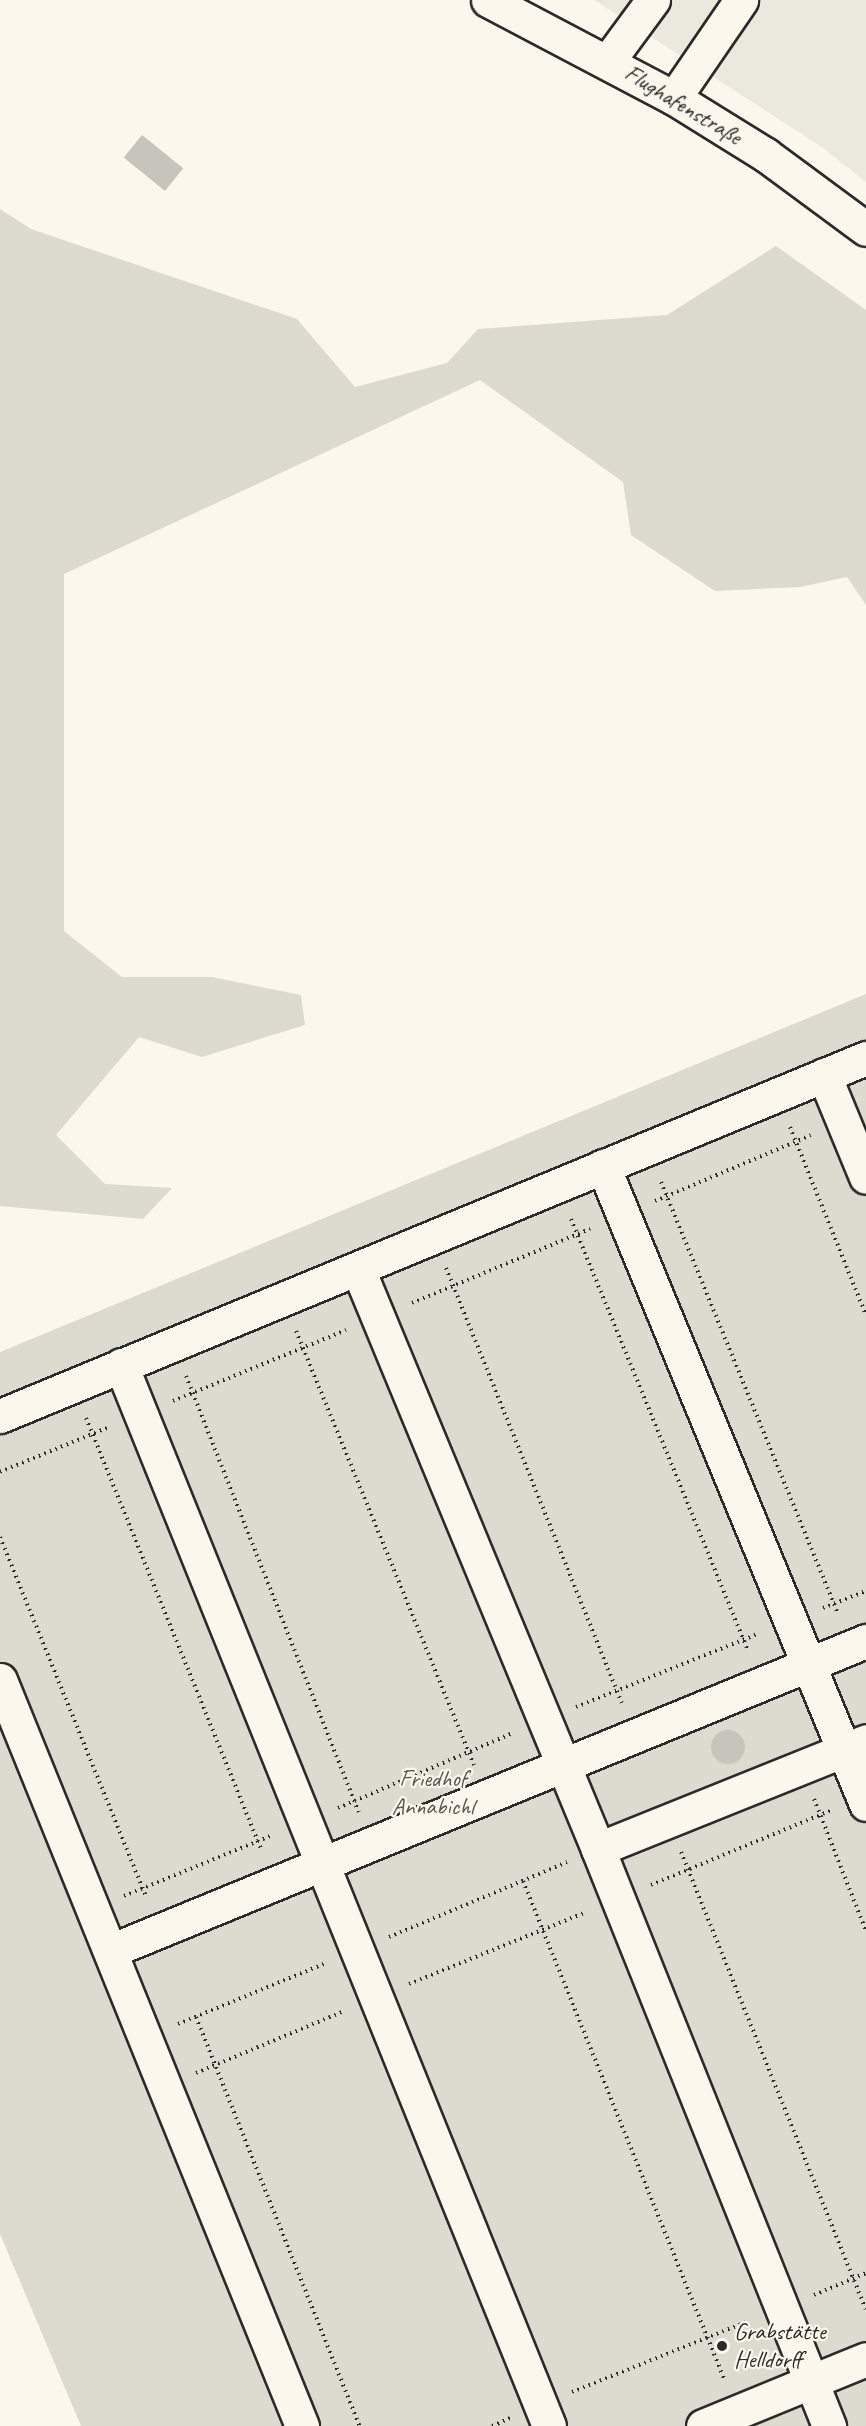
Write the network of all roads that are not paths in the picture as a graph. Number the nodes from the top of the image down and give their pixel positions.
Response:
1 (488, 0) edge
2 (653, 0) edge
3 (741, 0) edge
4 (608, 61) junction
5 (674, 98) junction
6 (866, 229) edge
7 (866, 1058) edge
8 (824, 1075) junction
9 (603, 1166) junction
10 (866, 1177) edge
11 (358, 1269) junction
12 (121, 1365) junction
13 (0, 1416) edge
14 (859, 1644) edge
15 (809, 1665) junction
16 (0, 1680) edge
17 (855, 1745) edge
18 (564, 1768) junction
19 (864, 1801) edge
20 (598, 1849) junction
21 (324, 1864) junction
22 (110, 1951) junction
23 (866, 2359) edge
24 (810, 2382) junction
25 (545, 2415) edge
26 (302, 2426) edge
27 (703, 2426) edge
28 (829, 2426) edge

1 - 4 street, Flughafenstraße
2 - 4 street
3 - 5 street
4 - 5 street, Flughafenstraße
5 - 6 street, Flughafenstraße
7 - 8 street
8 - 9 street
8 - 10 street
9 - 11 street
9 - 15 street
11 - 12 street
11 - 18 street
12 - 13 street
12 - 21 street
14 - 15 street
15 - 17 street
15 - 18 street
16 - 22 street
17 - 19 street
17 - 20 street
18 - 20 street
18 - 21 street
20 - 24 street
21 - 22 street
21 - 25 street
22 - 26 street
23 - 24 street
24 - 27 street
24 - 28 street

